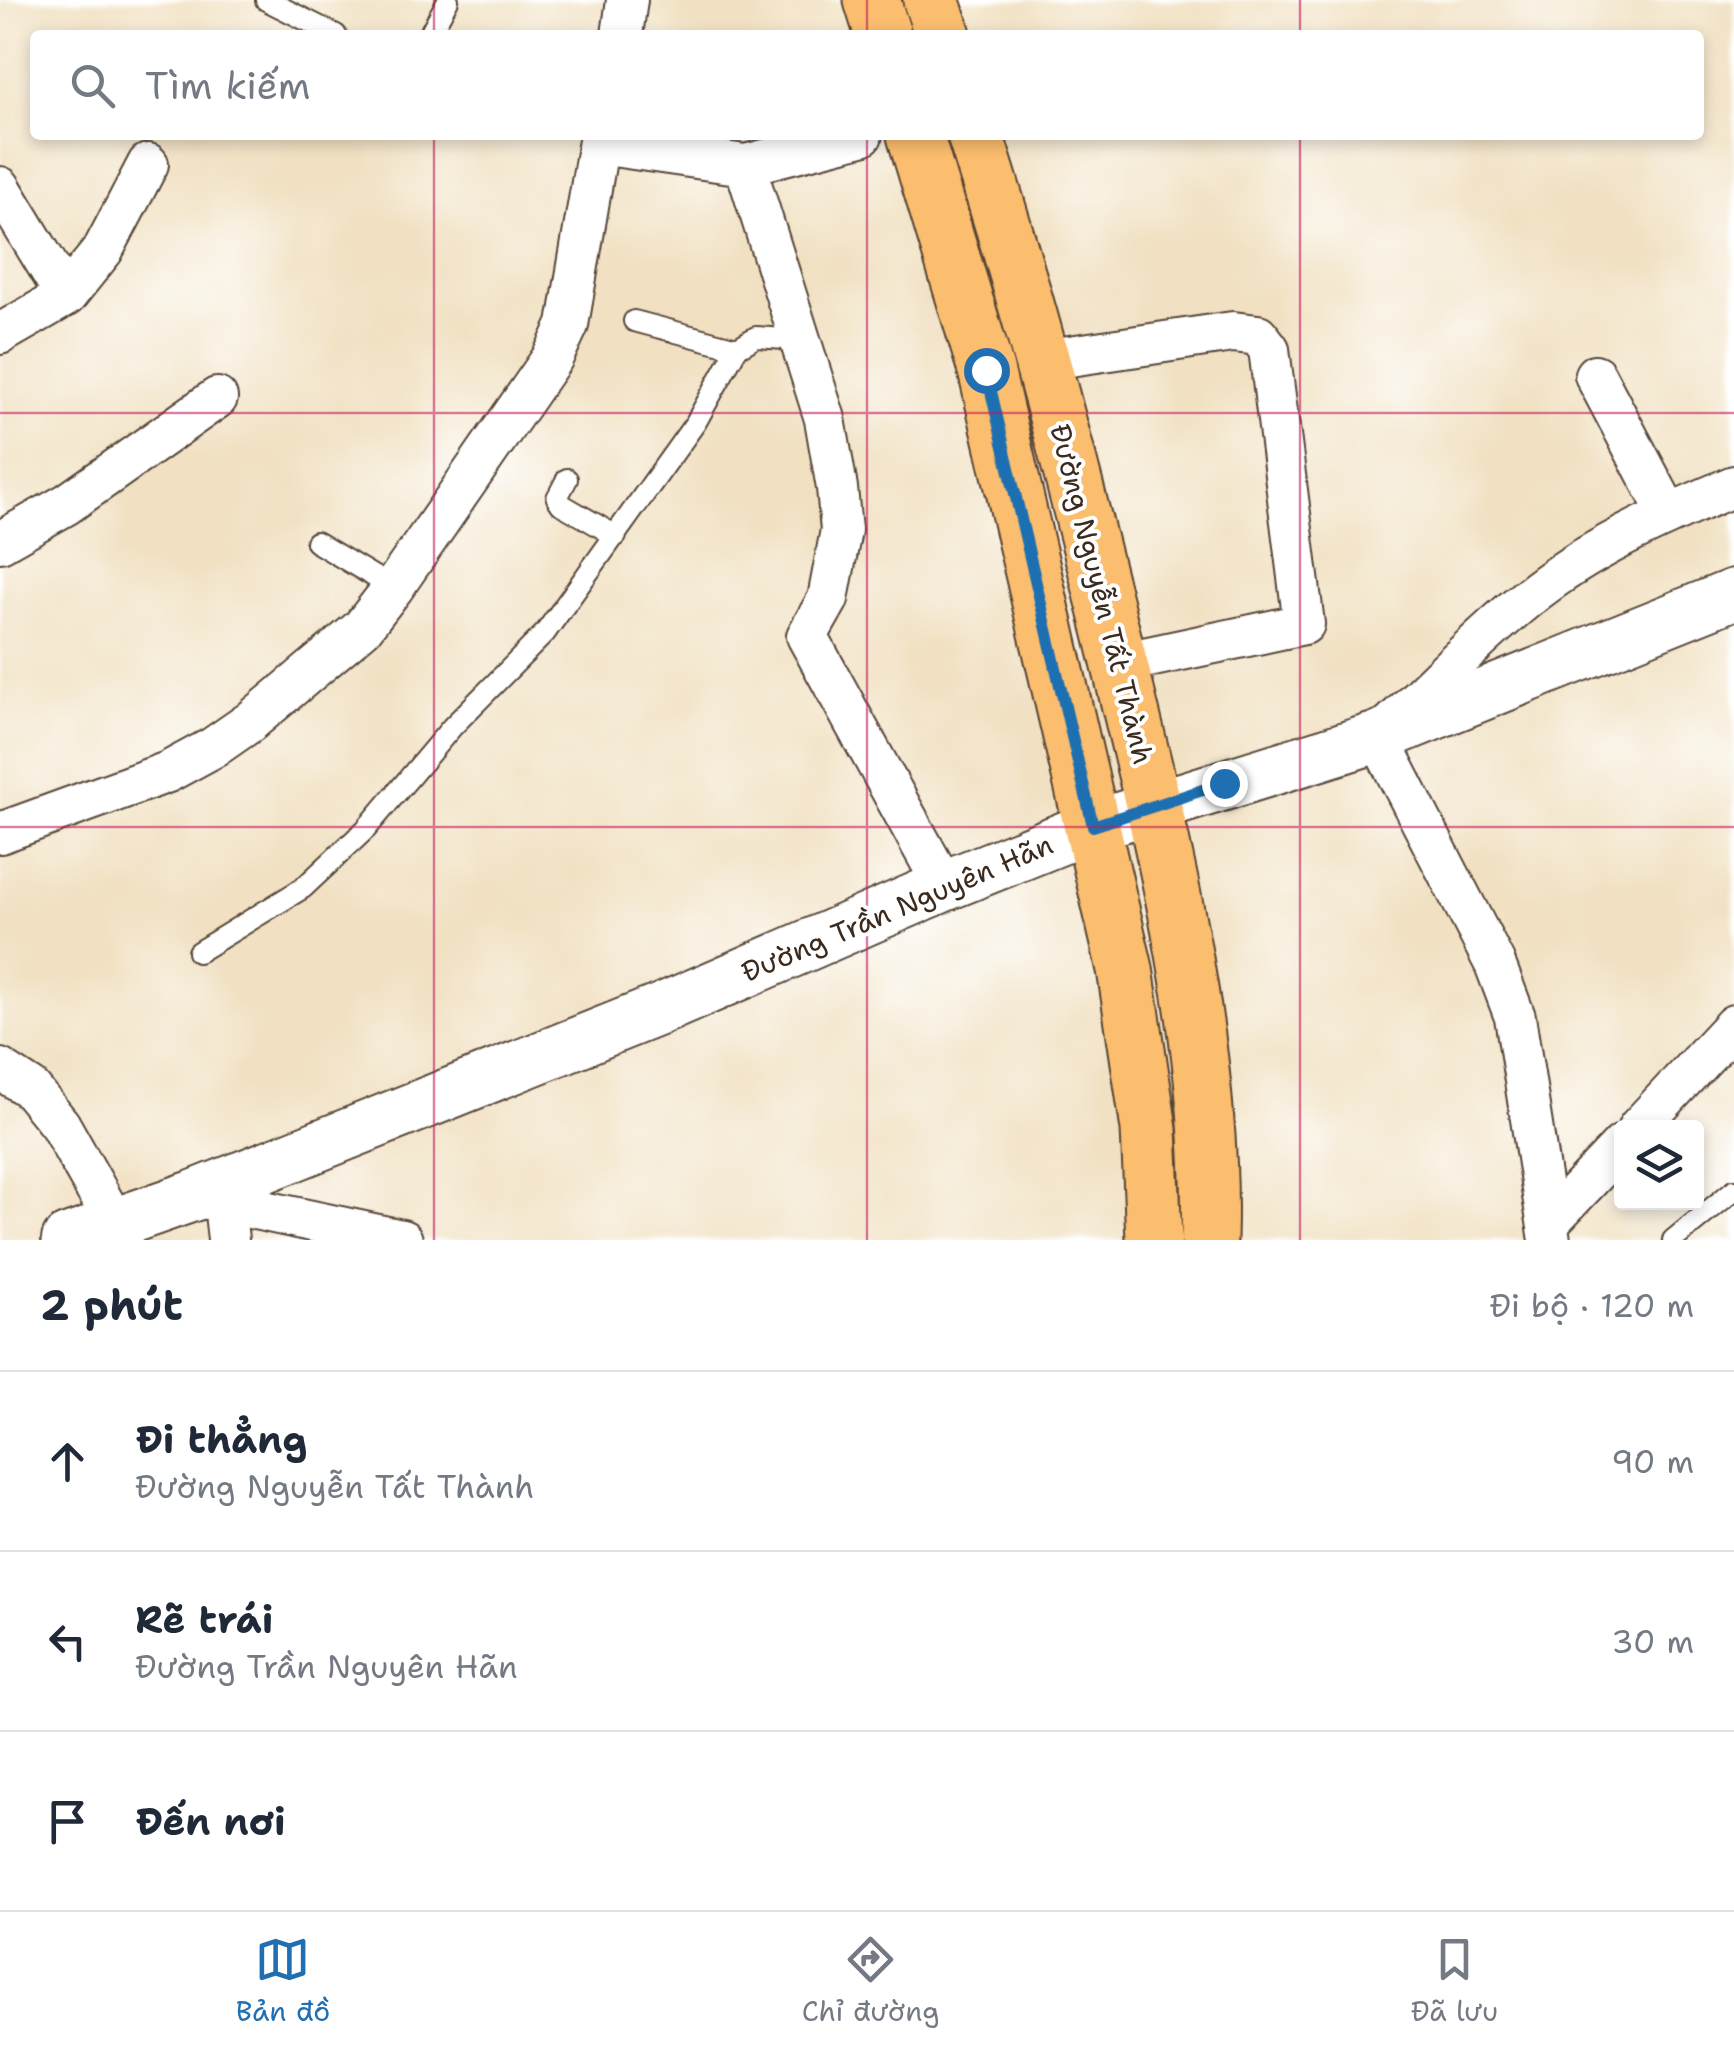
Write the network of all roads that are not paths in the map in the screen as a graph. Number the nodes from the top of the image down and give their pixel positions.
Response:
1 (266, 0) edge
2 (448, 0) edge
3 (627, 0) edge
4 (872, 0) edge
5 (931, 0) edge
6 (326, 30) edge
7 (432, 30) edge
8 (623, 30) edge
9 (881, 30) edge
10 (940, 30) edge
11 (591, 140) edge
12 (602, 140) edge
13 (842, 140) edge
14 (917, 140) edge
15 (976, 140) edge
16 (148, 164) dead end
17 (745, 165) junction
18 (0, 187) edge
19 (66, 296) junction
20 (634, 320) dead end
21 (0, 334) edge
22 (799, 340) junction
23 (737, 348) junction
24 (1042, 360) junction
25 (1595, 375) dead end
26 (217, 398) dead end
27 (567, 479) dead end
28 (1734, 486) edge
29 (1668, 513) junction
30 (616, 536) junction
31 (0, 542) edge
32 (316, 542) dead end
33 (394, 588) junction
34 (1734, 594) edge
35 (1120, 663) junction
36 (1378, 737) junction
37 (1154, 805) junction
38 (1093, 826) junction
39 (0, 834) edge
40 (944, 886) junction
41 (198, 952) dead end
42 (1734, 1025) edge
43 (0, 1068) edge
44 (1645, 1120) edge
45 (1614, 1155) edge
46 (1734, 1190) edge
47 (215, 1213) edge
48 (115, 1223) junction
49 (1550, 1231) edge
50 (67, 1240) edge
51 (400, 1240) edge
52 (1154, 1240) edge
53 (1209, 1240) edge
54 (1674, 1240) edge

1 - 6 lane
2 - 7 lane
3 - 8 street
4 - 9 main road
5 - 10 main road
11 - 33 street
12 - 17 street
13 - 17 street
14 - 38 main road
15 - 24 main road, Đường Nguyễn Tất Thành
16 - 19 street
17 - 22 street
18 - 19 street
19 - 21 street
20 - 23 lane
22 - 23 lane
22 - 40 street
23 - 30 lane
24 - 35 main road, Đường Nguyễn Tất Thành
24 - 35 street
25 - 29 street
26 - 31 street
27 - 30 lane
28 - 29 street
29 - 36 street
30 - 41 lane
32 - 33 lane
33 - 39 street
34 - 36 street, Đường Trần Nguyên Hãn
35 - 37 main road, Đường Nguyễn Tất Thành
36 - 37 street, Đường Trần Nguyên Hãn
36 - 49 street
37 - 38 street, Đường Trần Nguyên Hãn
37 - 53 main road, Đường Nguyễn Tất Thành
38 - 40 street, Đường Trần Nguyên Hãn
38 - 52 main road
40 - 47 street, Đường Trần Nguyên Hãn
42 - 44 street
43 - 48 street
45 - 49 street
46 - 54 lane
47 - 48 street, Đường Trần Nguyên Hãn
47 - 51 street
48 - 50 street, Đường Trần Nguyên Hãn

